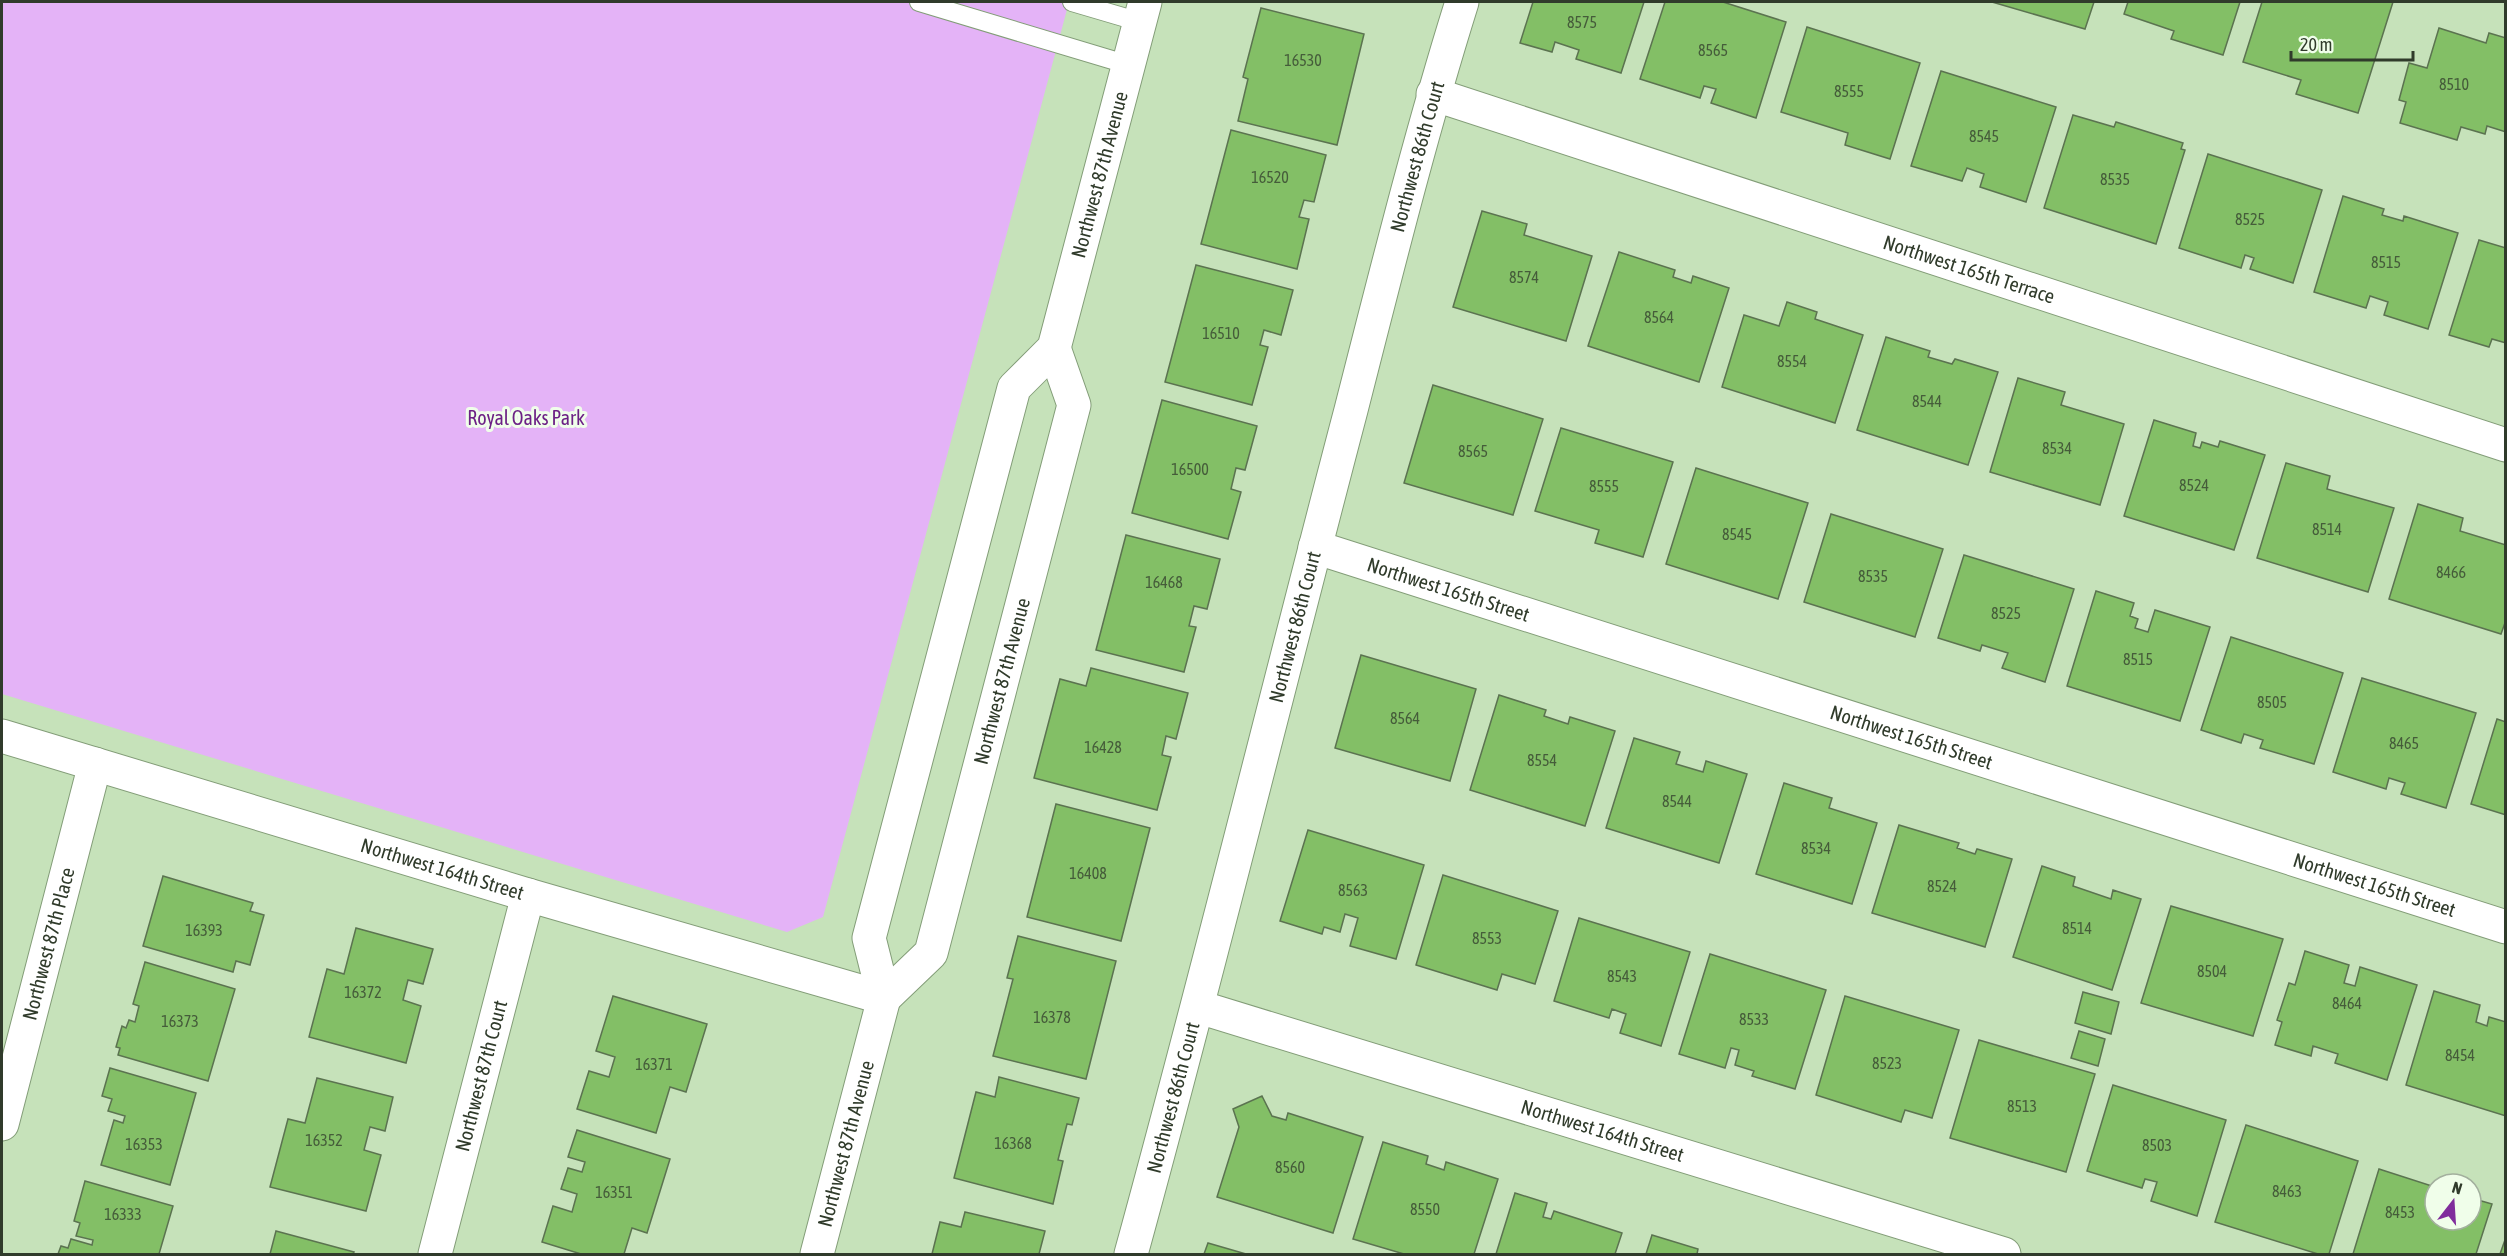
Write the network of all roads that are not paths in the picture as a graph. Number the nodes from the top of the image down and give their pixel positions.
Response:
1 (919, 2) edge
2 (1072, 2) edge
3 (1462, 2) edge
4 (977, 10) edge
5 (1143, 12) edge
6 (1129, 65) junction
7 (1433, 94) junction
8 (1054, 348) junction
9 (2505, 445) edge
10 (1315, 547) junction
11 (2, 736) edge
12 (95, 764) junction
13 (528, 896) junction
14 (2505, 927) edge
15 (884, 999) junction
16 (1199, 1006) junction
17 (2, 1124) edge
18 (435, 1254) edge
19 (817, 1254) edge
20 (1131, 1254) edge
21 (2004, 1254) edge

1 - 4 lane
2 - 5 lane
3 - 7 street, Northwest 86th Court
4 - 6 lane
5 - 6 street, Northwest 87th Avenue
6 - 8 street, Northwest 87th Avenue
7 - 9 street, Northwest 165th Terrace
7 - 10 street, Northwest 86th Court
8 - 15 street, Northwest 87th Avenue
8 - 15 street, Northwest 87th Avenue
10 - 14 street, Northwest 165th Street
10 - 16 street, Northwest 86th Court
11 - 12 street, Northwest 164th Street
12 - 13 street, Northwest 164th Street
12 - 17 street, Northwest 87th Place
13 - 15 street, Northwest 164th Street
13 - 18 street, Northwest 87th Court
15 - 19 street, Northwest 87th Avenue
16 - 20 street, Northwest 86th Court
16 - 21 street, Northwest 164th Street

